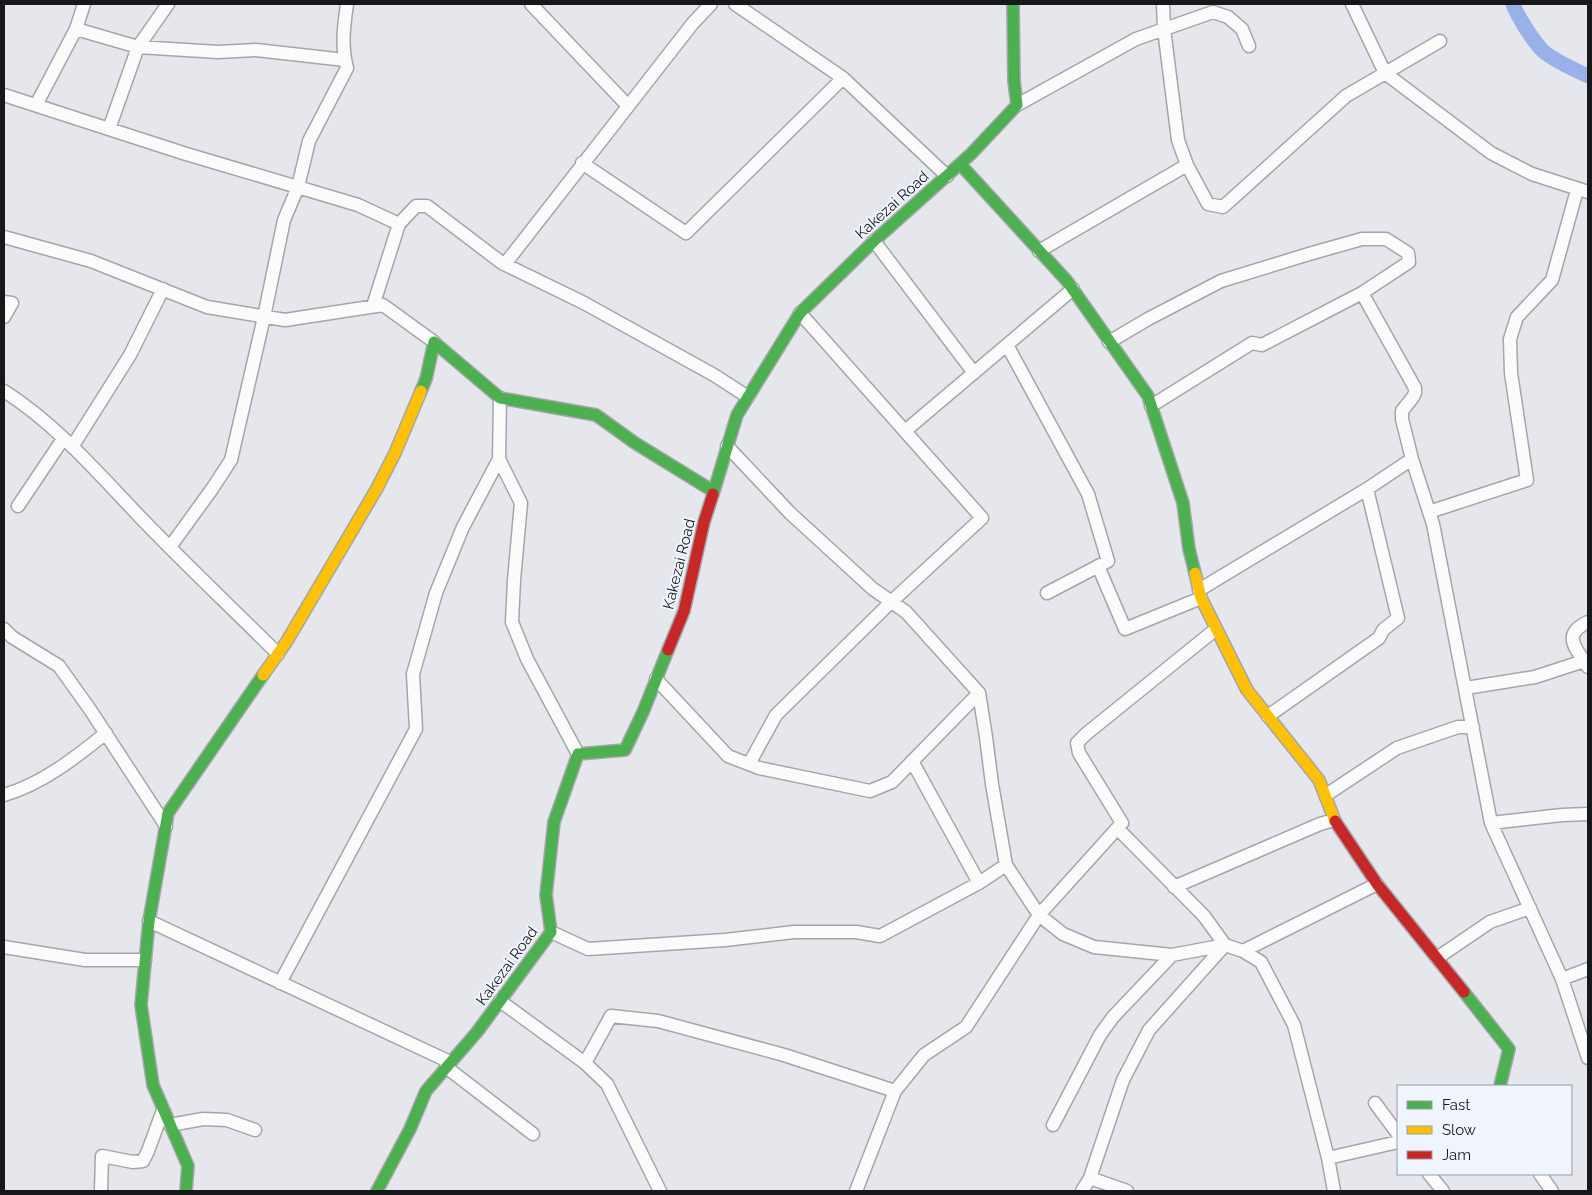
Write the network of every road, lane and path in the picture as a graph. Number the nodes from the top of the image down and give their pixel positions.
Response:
1 (84, 4) edge
2 (168, 4) edge
3 (348, 4) edge
4 (532, 4) edge
5 (711, 4) edge
6 (735, 4) edge
7 (1013, 4) edge
8 (1163, 4) edge
9 (1352, 4) edge
10 (76, 29) junction
11 (1164, 29) junction
12 (1440, 41) dead end
13 (1249, 46) dead end
14 (138, 47) junction
15 (345, 60) junction
16 (1385, 73) junction
17 (843, 78) junction
18 (4, 94) edge
19 (36, 105) junction
20 (1017, 105) junction
21 (628, 106) junction
22 (110, 129) junction
23 (582, 163) junction
24 (960, 164) junction
25 (1187, 165) junction
26 (947, 176) junction
27 (298, 187) junction
28 (1582, 191) edge
29 (399, 224) junction
30 (4, 237) edge
31 (874, 241) junction
32 (1039, 251) junction
33 (505, 264) junction
34 (163, 289) junction
35 (1072, 289) junction
36 (1362, 293) junction
37 (4, 302) edge
38 (373, 306) junction
39 (800, 313) junction
40 (4, 317) edge
41 (264, 317) junction
42 (434, 342) junction
43 (1109, 342) junction
44 (1006, 345) junction
45 (974, 373) junction
46 (4, 391) edge
47 (748, 397) junction
48 (500, 398) junction
49 (1151, 406) junction
50 (905, 431) junction
51 (68, 443) junction
52 (727, 446) junction
53 (499, 459) junction
54 (1412, 459) junction
55 (1368, 489) junction
56 (713, 491) junction
57 (18, 506) dead end
58 (1429, 512) junction
59 (170, 547) junction
60 (1098, 566) junction
61 (1047, 592) dead end
62 (1200, 594) junction
63 (891, 602) junction
64 (1588, 622) edge
65 (4, 629) edge
66 (1216, 629) junction
67 (278, 654) junction
68 (1586, 664) edge
69 (656, 678) junction
70 (1466, 688) junction
71 (978, 692) junction
72 (1268, 716) junction
73 (1472, 728) junction
74 (106, 733) junction
75 (578, 754) junction
76 (912, 761) junction
77 (750, 764) junction
78 (4, 795) edge
79 (1326, 795) junction
80 (1588, 814) edge
81 (1334, 820) junction
82 (1491, 823) junction
83 (166, 826) junction
84 (1118, 829) junction
85 (1006, 865) junction
86 (979, 883) junction
87 (1377, 884) junction
88 (1174, 887) junction
89 (1530, 908) junction
90 (1039, 915) junction
91 (149, 921) junction
92 (551, 932) junction
93 (1225, 945) junction
94 (4, 947) edge
95 (1243, 951) junction
96 (1172, 955) junction
97 (1436, 958) junction
98 (145, 960) junction
99 (1588, 969) edge
100 (1562, 979) junction
101 (280, 982) junction
102 (500, 1001) junction
103 (1588, 1058) edge
104 (585, 1062) junction
105 (448, 1065) junction
106 (1500, 1085) edge
107 (895, 1091) junction
108 (1375, 1103) dead end
109 (163, 1110) junction
110 (170, 1125) junction
111 (1053, 1125) dead end
112 (255, 1130) dead end
113 (1397, 1133) edge
114 (533, 1134) dead end
115 (1397, 1142) edge
116 (1328, 1158) junction
117 (1430, 1175) edge
118 (1541, 1175) edge
119 (1090, 1178) junction
120 (101, 1191) edge
121 (186, 1191) edge
122 (377, 1191) edge
123 (660, 1191) edge
124 (856, 1191) edge
125 (1082, 1191) edge
126 (1127, 1191) edge
127 (1334, 1191) edge
128 (1443, 1191) edge
129 (1552, 1191) edge

1 - 10 street
2 - 14 street
3 - 15 street
4 - 21 street
5 - 21 street
6 - 17 street
7 - 20 street
8 - 11 street
9 - 16 street
10 - 14 street
10 - 19 street
11 - 13 street
11 - 20 street
11 - 25 street
12 - 16 street
14 - 15 street
14 - 22 street
15 - 27 street
16 - 25 street
16 - 28 street
17 - 23 street
17 - 26 street
18 - 19 street
19 - 22 street
20 - 24 street, Kakezai Road
21 - 23 street
22 - 27 street
23 - 33 street
24 - 26 street, Kakezai Road
24 - 32 street
25 - 32 street
26 - 31 street, Kakezai Road
27 - 29 street
27 - 41 street
28 - 58 street
29 - 33 street
29 - 38 street
30 - 34 street
31 - 39 street, Kakezai Road
31 - 45 street
32 - 35 street
33 - 47 street
34 - 41 street
34 - 51 street
35 - 43 street
35 - 44 street
36 - 43 street
36 - 49 street
36 - 54 street
37 - 40 street
38 - 41 street
38 - 42 street
39 - 47 street, Kakezai Road
39 - 50 street
41 - 59 street
42 - 48 street
42 - 67 street
43 - 49 street
44 - 45 street
44 - 60 street
45 - 50 street
46 - 51 street
47 - 52 street, Kakezai Road
48 - 53 street
48 - 56 street
49 - 62 street
50 - 63 street
51 - 57 street
51 - 59 street
52 - 56 street, Kakezai Road
52 - 63 street
53 - 75 street
53 - 101 street
54 - 55 street
54 - 58 street
55 - 62 street
55 - 72 street
56 - 69 street, Kakezai Road
58 - 70 street
59 - 67 street
60 - 61 street
60 - 62 street
62 - 66 street
63 - 71 street
63 - 77 street
64 - 68 street
65 - 74 street
66 - 72 street
66 - 84 street
67 - 83 street
68 - 70 street
69 - 75 street, Kakezai Road
69 - 77 street
70 - 73 street
71 - 76 street
71 - 85 street
72 - 79 street
73 - 79 street
73 - 82 street
74 - 78 street
74 - 83 street
75 - 92 street, Kakezai Road
76 - 77 street
76 - 86 street
79 - 81 street
80 - 82 street
81 - 87 street
81 - 88 street
82 - 89 street
83 - 91 street
84 - 88 street
84 - 90 street
85 - 86 street
85 - 90 street
86 - 92 street
87 - 95 street
87 - 97 street
88 - 93 street
89 - 97 street
89 - 100 street
90 - 96 street
90 - 107 street
91 - 98 street
91 - 101 street
92 - 102 street, Kakezai Road
93 - 95 street
93 - 96 street
93 - 119 street
94 - 98 street
95 - 116 street
96 - 111 street
97 - 106 street
98 - 109 street
99 - 100 street
100 - 103 street
101 - 105 street
102 - 104 street
102 - 105 street, Kakezai Road
104 - 107 street
104 - 123 street
105 - 114 street
105 - 122 street, Kakezai Road
107 - 124 street
108 - 113 street
109 - 110 street
109 - 120 street
110 - 112 street
110 - 121 street
115 - 116 street
116 - 127 street
117 - 128 street
118 - 129 street
119 - 125 street
119 - 126 street

